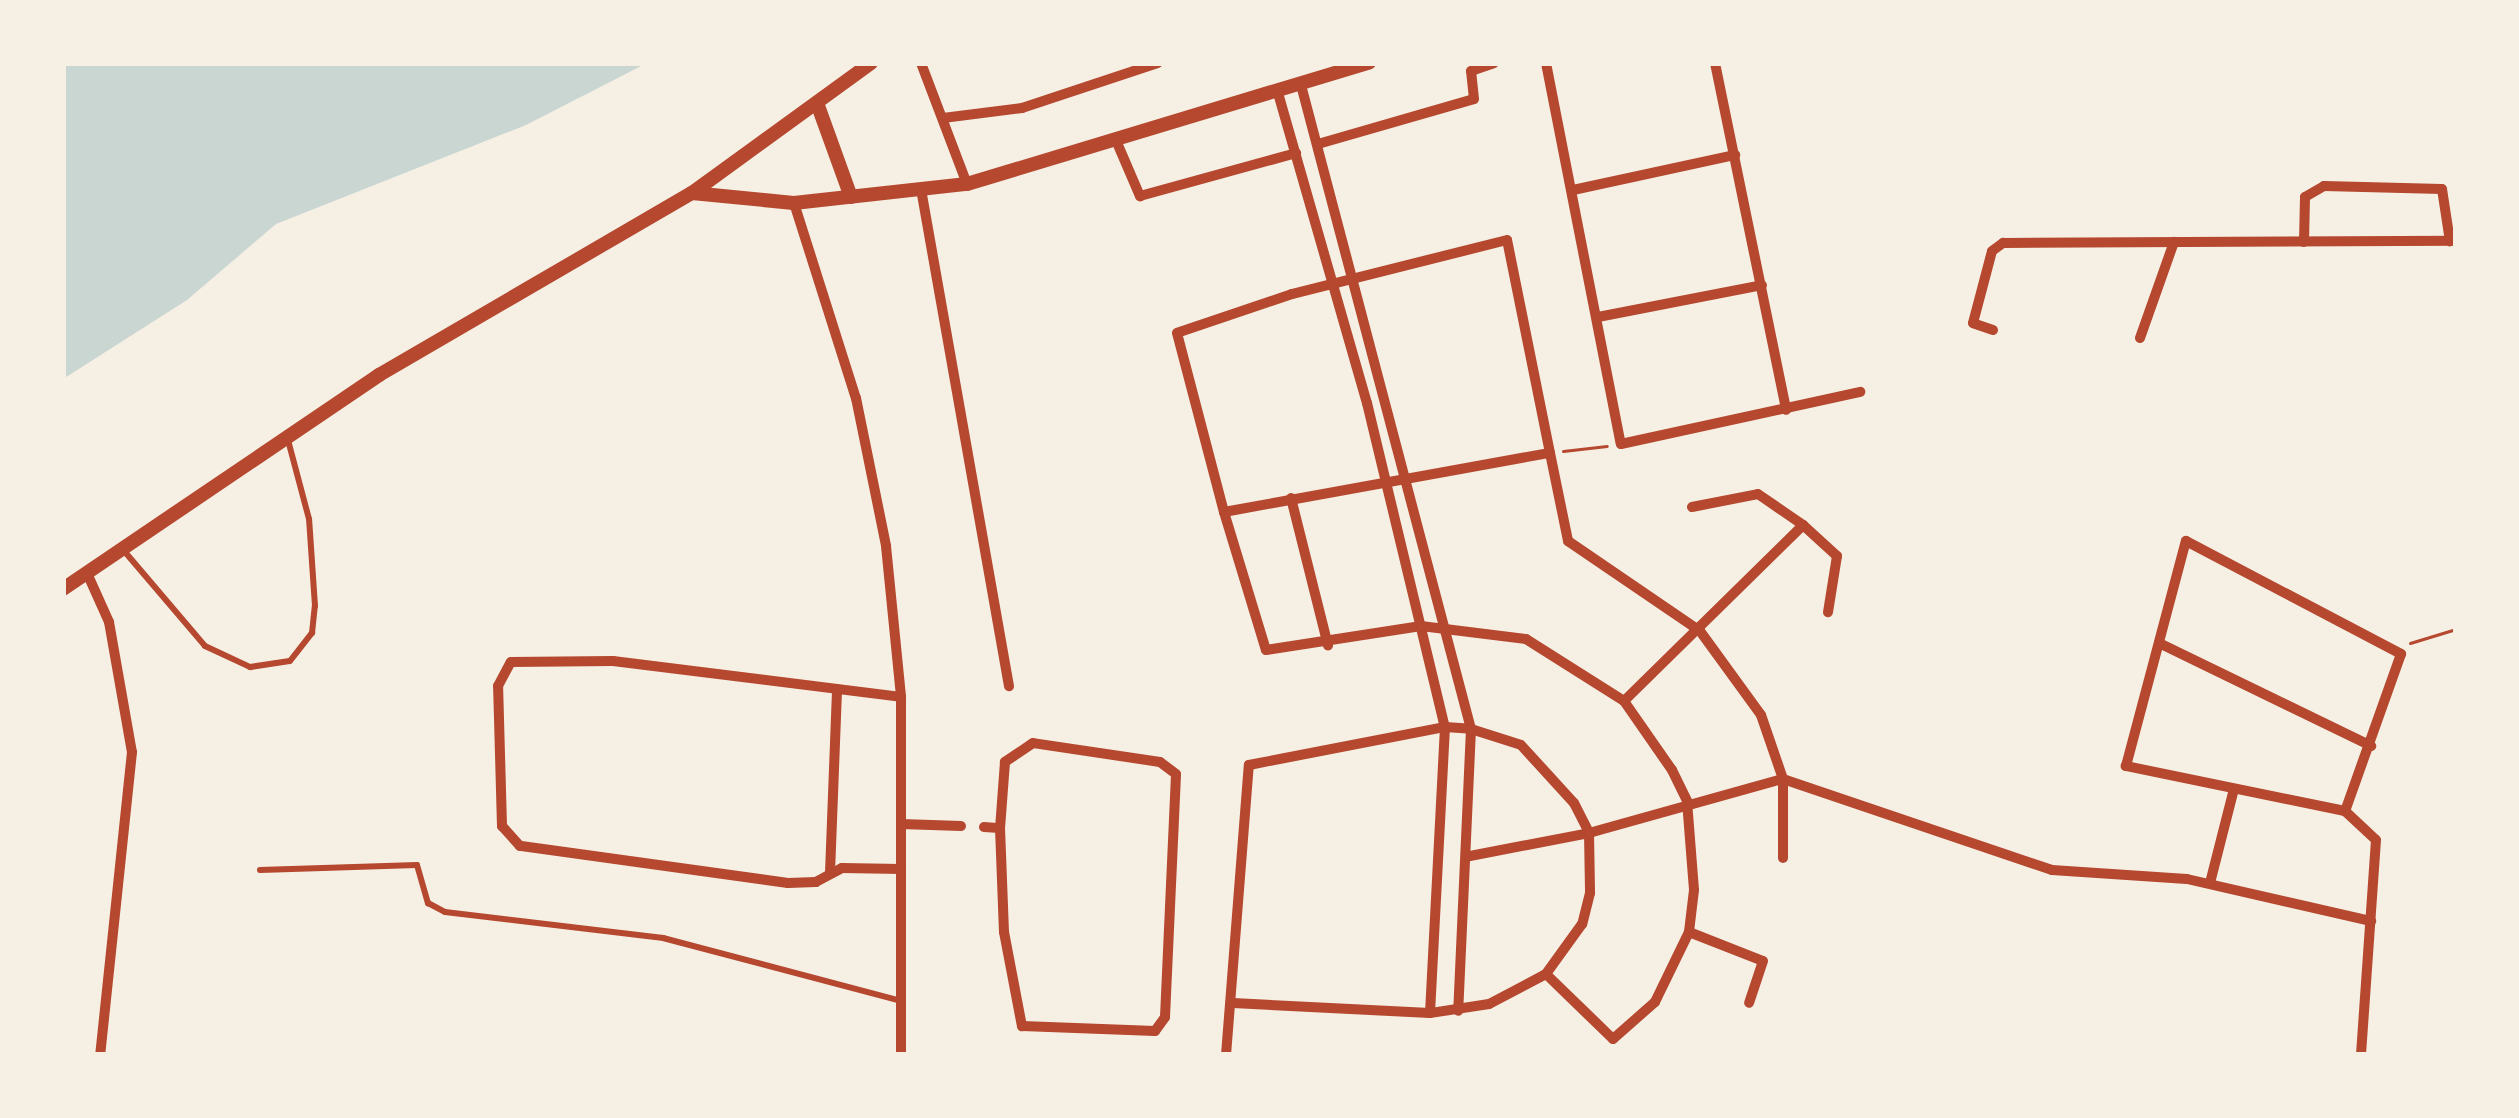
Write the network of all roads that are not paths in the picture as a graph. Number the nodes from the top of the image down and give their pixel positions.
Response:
1 (871, 63) edge
2 (921, 63) edge
3 (1158, 63) edge
4 (1370, 63) edge
5 (1494, 63) edge
6 (1546, 63) edge
7 (1714, 63) edge
8 (1470, 67) edge
9 (1301, 85) junction
10 (1278, 93) junction
11 (817, 103) junction
12 (943, 118) junction
13 (1318, 144) junction
14 (1118, 145) junction
15 (1296, 152) junction
16 (1735, 154) junction
17 (967, 184) junction
18 (921, 189) junction
19 (1573, 190) junction
20 (692, 193) junction
21 (851, 197) junction
22 (794, 203) junction
23 (2174, 242) junction
24 (2304, 242) junction
25 (2453, 242) edge
26 (1354, 278) junction
27 (1334, 284) junction
28 (1762, 285) junction
29 (1598, 316) junction
30 (1993, 330) dead end
31 (2140, 338) dead end
32 (1860, 392) dead end
33 (1786, 410) junction
34 (286, 435) junction
35 (1550, 453) junction
36 (1405, 475) junction
37 (1386, 479) junction
38 (1291, 498) junction
39 (1692, 507) dead end
40 (1224, 512) junction
41 (1803, 525) junction
42 (123, 549) junction
43 (87, 573) junction
44 (63, 589) edge
45 (1828, 612) dead end
46 (1421, 626) junction
47 (1449, 627) junction
48 (1700, 631) junction
49 (2159, 643) junction
50 (1328, 645) junction
51 (1010, 686) dead end
52 (837, 688) junction
53 (902, 697) junction
54 (1624, 701) junction
55 (1445, 727) junction
56 (1471, 729) junction
57 (2372, 746) junction
58 (1783, 779) junction
59 (2234, 789) junction
60 (1687, 801) junction
61 (2345, 811) junction
62 (901, 824) junction
63 (961, 826) dead end
64 (984, 827) dead end
65 (1000, 828) junction
66 (1589, 833) junction
67 (1470, 856) junction
68 (1783, 858) dead end
69 (901, 869) junction
70 (260, 870) dead end
71 (830, 873) junction
72 (2210, 883) junction
73 (2371, 921) junction
74 (1689, 932) junction
75 (1546, 974) junction
76 (901, 1000) junction
77 (1233, 1003) junction
78 (1749, 1004) dead end
79 (1458, 1010) junction
80 (1430, 1013) junction
81 (100, 1055) edge
82 (901, 1055) edge
83 (1226, 1055) edge
84 (2361, 1055) edge

1 - 11 street
2 - 12 street
3 - 12 street
4 - 9 street
5 - 8 street
6 - 19 street
7 - 16 street
8 - 13 street
9 - 10 street
9 - 13 street
10 - 14 street
10 - 15 street
11 - 20 street
11 - 21 street
12 - 17 street
13 - 26 street
14 - 15 street
14 - 17 street
15 - 27 street
16 - 19 street
16 - 28 street
17 - 18 street
18 - 21 street
18 - 51 street
19 - 29 street
20 - 22 street
20 - 34 street
21 - 22 street
22 - 53 street
23 - 24 street
23 - 30 street
23 - 31 street
24 - 25 street
24 - 25 street
26 - 27 street
26 - 35 street
26 - 36 street
27 - 37 street
27 - 40 street
28 - 29 street
28 - 33 street
29 - 33 street
32 - 33 street
34 - 42 street
34 - 42 lane
35 - 36 street
35 - 48 street
36 - 37 street
36 - 47 street
37 - 38 street
37 - 46 street
38 - 40 street
38 - 50 street
39 - 41 street
40 - 50 street
41 - 45 street
41 - 48 street
42 - 43 street
43 - 44 street
43 - 81 street
46 - 47 street
46 - 50 street
46 - 55 street
47 - 54 street
47 - 56 street
48 - 54 street
48 - 58 street
49 - 57 street
49 - 57 street
49 - 59 street
52 - 53 street
52 - 71 street
52 - 71 street
53 - 62 street
54 - 60 street
55 - 56 street
55 - 77 street
55 - 80 street
56 - 66 street
56 - 67 street
57 - 61 street
58 - 60 street
58 - 68 street
58 - 72 street
59 - 61 street
59 - 72 street
60 - 66 street
60 - 74 street
61 - 73 street
62 - 63 street
62 - 69 street
64 - 65 street
65 - 65 street
66 - 67 street
66 - 75 street
67 - 79 street
69 - 71 street
69 - 76 street
70 - 76 lane
72 - 73 street
73 - 84 street
74 - 75 street
74 - 78 street
75 - 79 street
76 - 82 street
77 - 80 street
77 - 83 street
79 - 80 street

